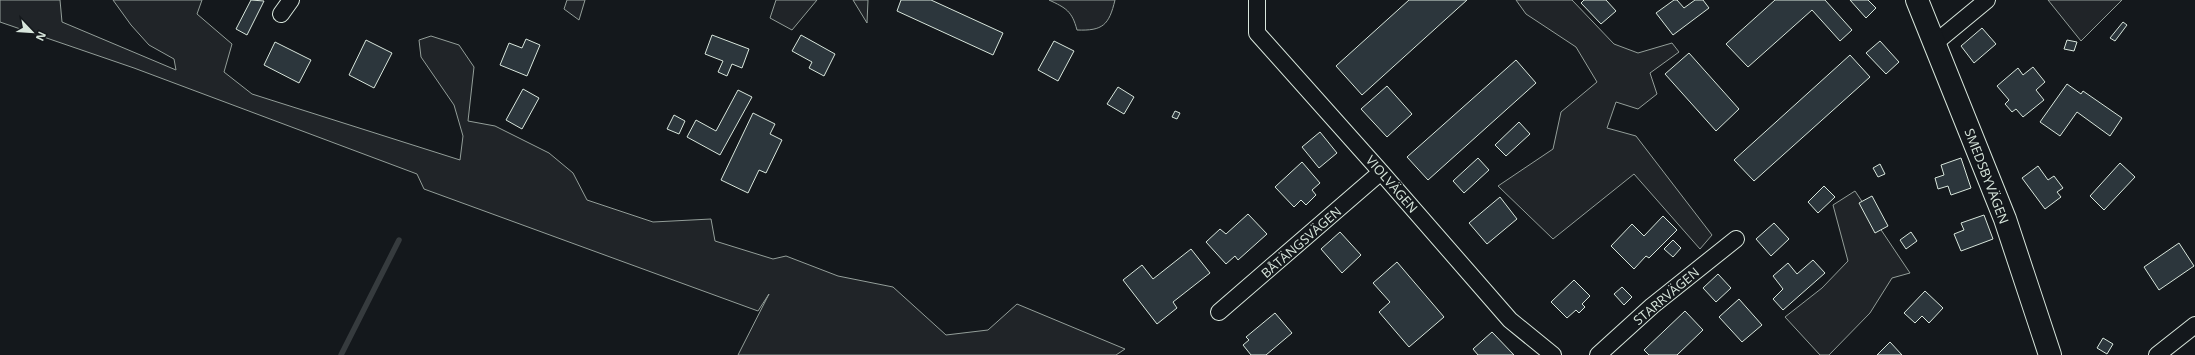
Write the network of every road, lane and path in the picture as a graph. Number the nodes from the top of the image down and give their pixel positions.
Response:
1 (291, 0) edge
2 (1257, 0) edge
3 (1917, 0) edge
4 (1987, 0) edge
5 (281, 14) dead end
6 (1935, 43) junction
7 (1381, 172) junction
8 (1736, 239) dead end
9 (1220, 312) dead end
10 (2195, 325) edge
11 (1553, 355) edge
12 (1598, 355) edge
13 (2050, 355) edge
14 (2157, 355) edge

1 - 5 street
2 - 7 street, VIOLVÄGEN
3 - 6 main road, SMEDSBYVÄGEN
4 - 6 street
6 - 13 main road, SMEDSBYVÄGEN
7 - 9 street, BÅTÄNGSVÄGEN
7 - 11 street, VIOLVÄGEN
8 - 12 street, STARRVÄGEN
10 - 14 street

